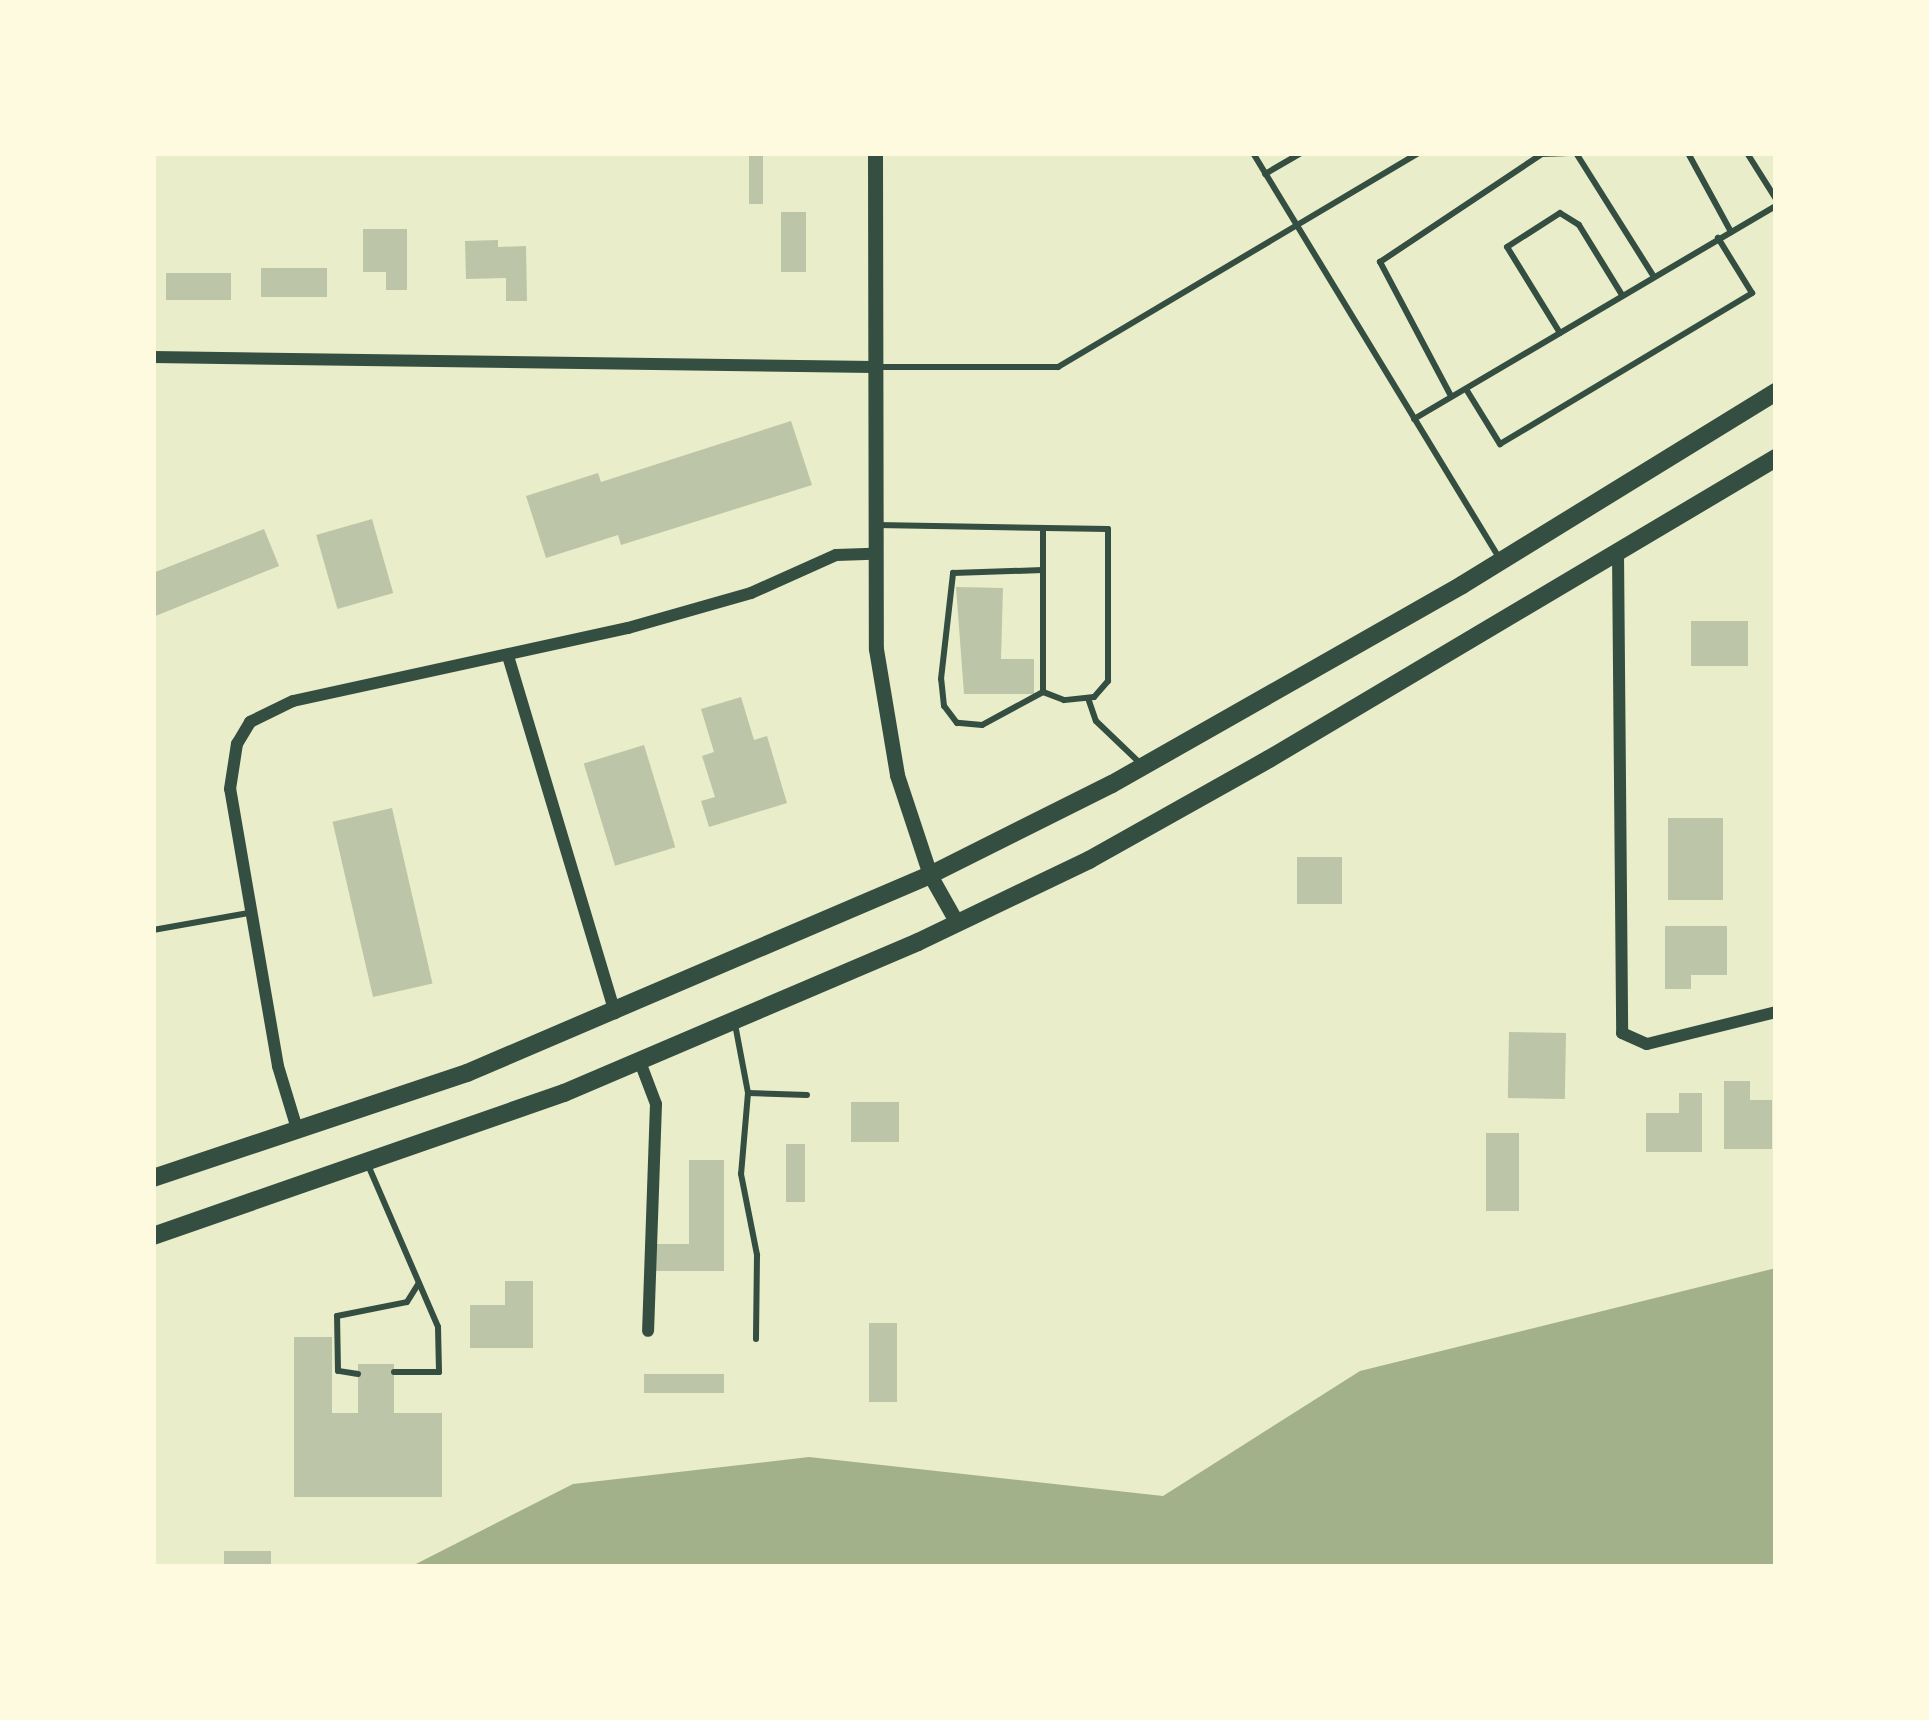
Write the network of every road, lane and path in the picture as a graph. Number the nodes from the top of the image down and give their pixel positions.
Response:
1 (875, 153) edge
2 (1253, 153) edge
3 (1301, 153) edge
4 (1419, 153) edge
5 (1576, 153) edge
6 (1688, 153) edge
7 (1747, 153) edge
8 (1542, 154) edge
9 (1265, 174) junction
10 (1776, 203) edge
11 (1296, 226) junction
12 (1731, 232) junction
13 (1718, 238) junction
14 (1654, 277) junction
15 (1622, 296) junction
16 (1560, 333) junction
17 (153, 357) edge
18 (874, 367) junction
19 (1466, 388) junction
20 (1776, 392) edge
21 (1452, 397) junction
22 (1414, 419) junction
23 (1776, 458) edge
24 (874, 525) junction
25 (1043, 528) junction
26 (1618, 553) junction
27 (874, 554) junction
28 (1501, 561) junction
29 (1043, 569) junction
30 (508, 656) junction
31 (1043, 692) junction
32 (1088, 698) junction
33 (1144, 766) junction
34 (930, 874) junction
35 (252, 912) junction
36 (957, 923) junction
37 (153, 930) edge
38 (1776, 1012) edge
39 (615, 1013) junction
40 (736, 1024) junction
41 (640, 1062) junction
42 (748, 1093) junction
43 (806, 1095) dead end
44 (299, 1133) junction
45 (368, 1165) junction
46 (153, 1178) edge
47 (153, 1236) edge
48 (421, 1280) junction
49 (648, 1331) dead end
50 (756, 1339) dead end
51 (394, 1372) dead end
52 (358, 1373) dead end

1 - 18 street
2 - 9 lane
3 - 9 lane
4 - 11 lane
5 - 8 lane
5 - 14 lane
6 - 12 lane
7 - 10 lane
8 - 21 lane
9 - 11 lane
10 - 12 lane
11 - 18 lane
11 - 22 lane
12 - 13 lane
13 - 14 lane
13 - 19 lane
14 - 15 lane
15 - 16 lane
15 - 16 lane
16 - 19 lane
17 - 18 street
18 - 24 street
19 - 21 lane
20 - 28 highway
21 - 22 lane
22 - 28 lane
23 - 26 highway
24 - 25 lane
24 - 27 street
25 - 29 lane
25 - 32 lane
26 - 36 highway
26 - 38 street
27 - 30 street
27 - 34 street
28 - 33 highway
29 - 31 lane
29 - 31 lane
30 - 35 street
30 - 39 street
31 - 32 lane
32 - 33 lane
33 - 34 highway
34 - 36 street
34 - 39 highway
35 - 37 lane
35 - 44 street
36 - 40 highway
39 - 44 highway
40 - 41 highway
40 - 42 lane
41 - 45 highway
41 - 49 street
42 - 43 lane
42 - 50 lane
44 - 46 highway
45 - 47 highway
45 - 48 lane
48 - 51 lane
48 - 52 lane

